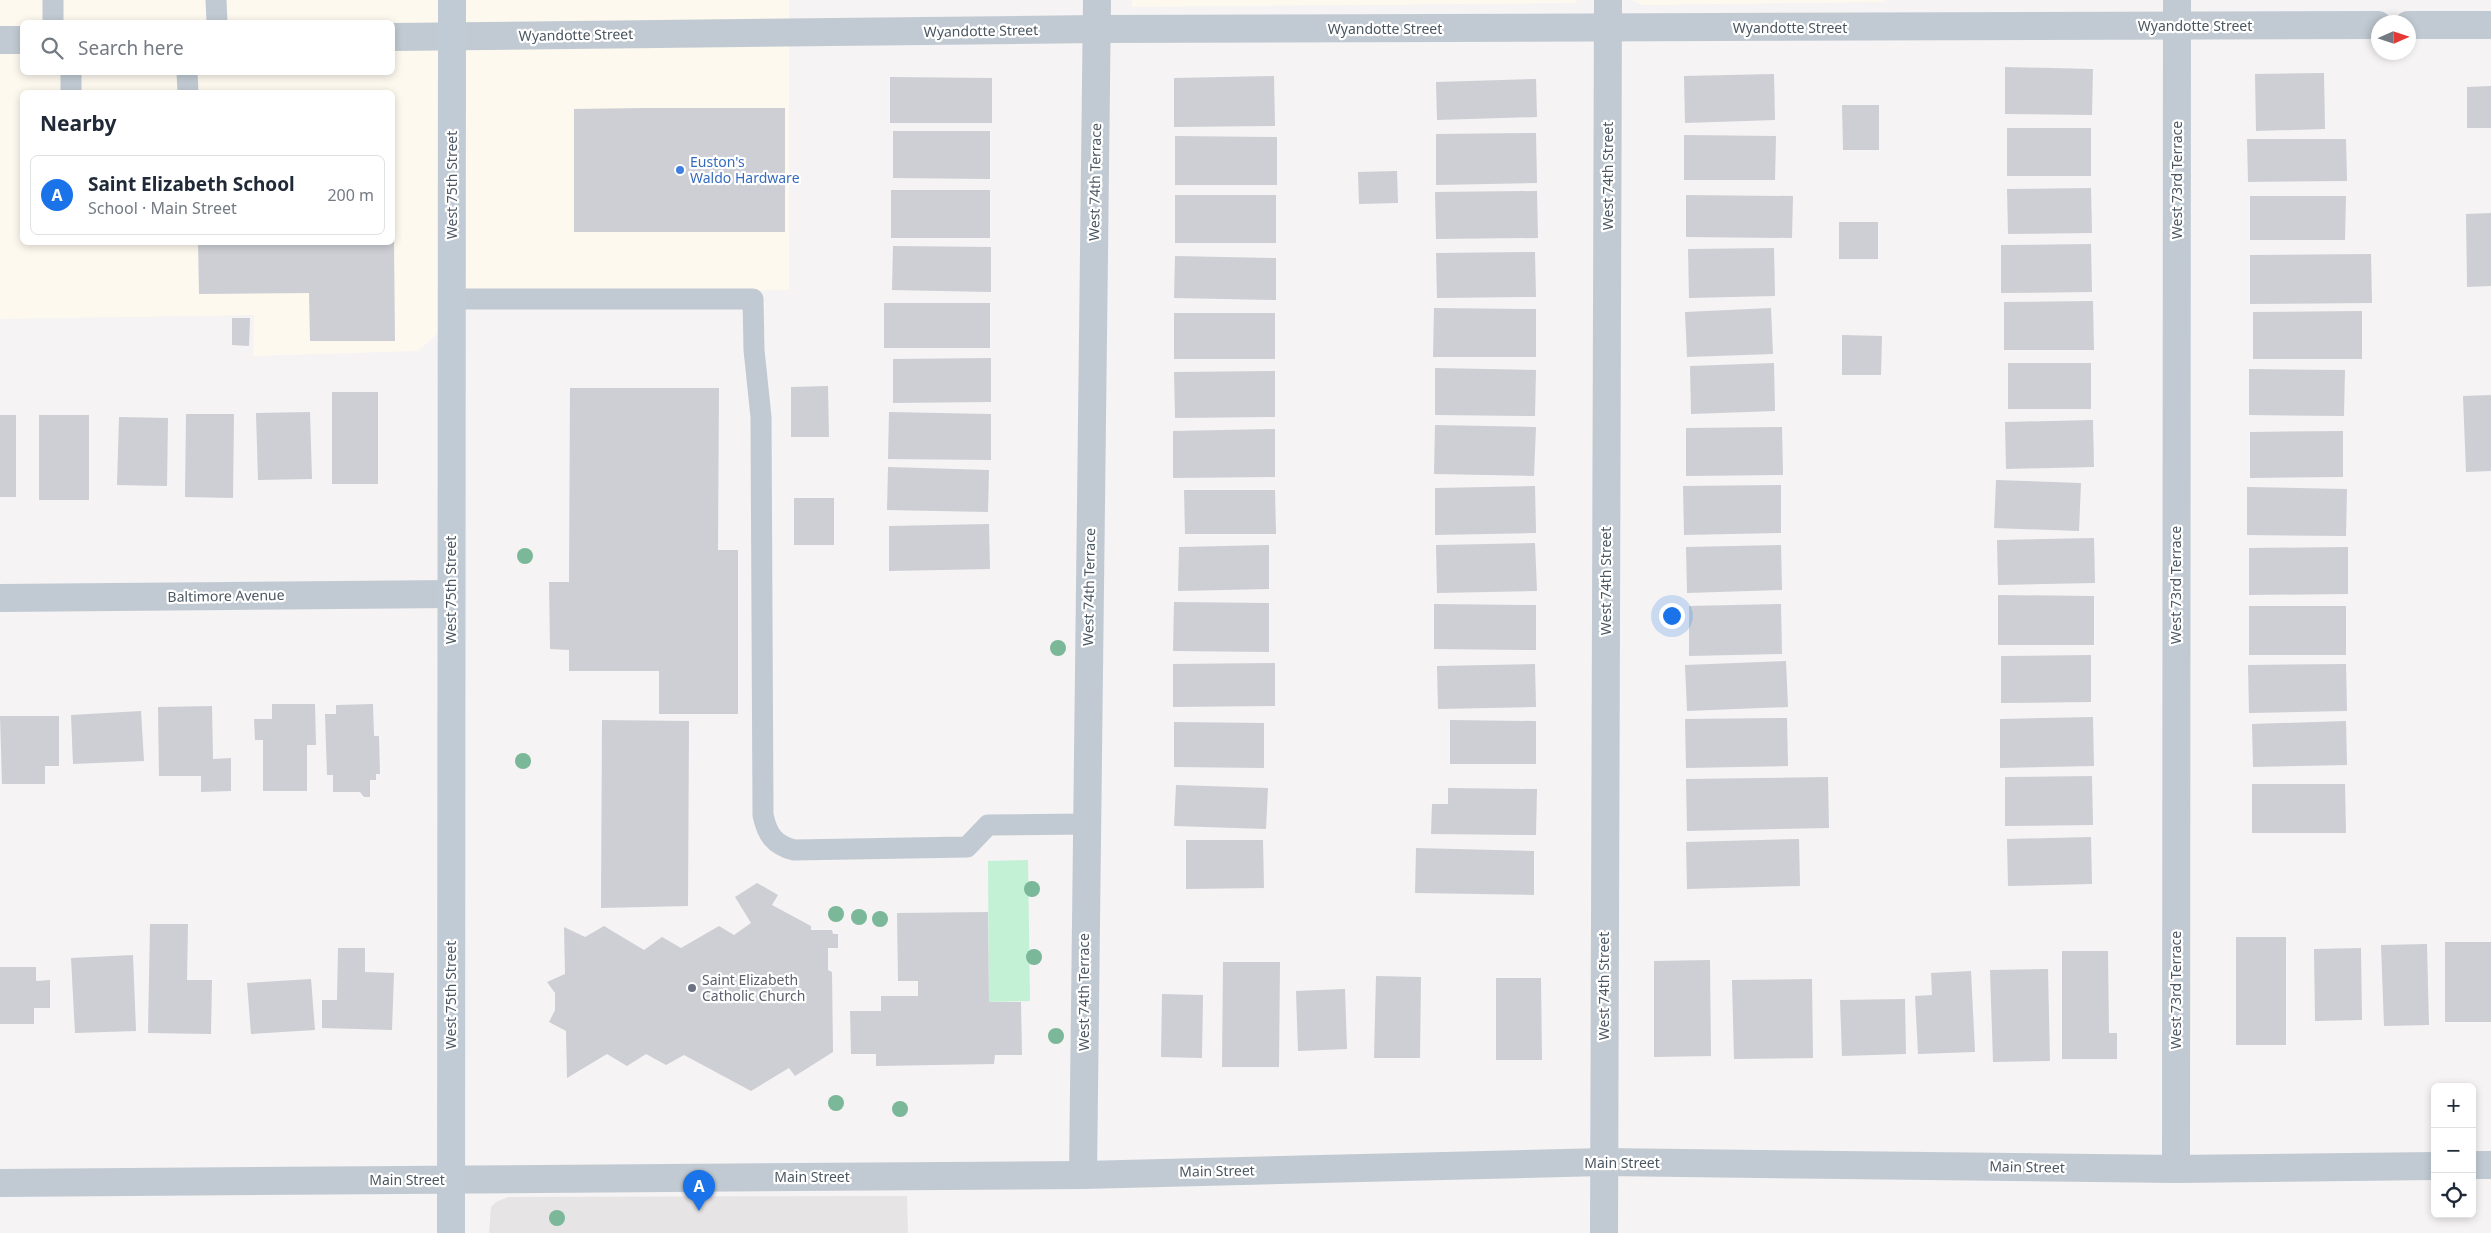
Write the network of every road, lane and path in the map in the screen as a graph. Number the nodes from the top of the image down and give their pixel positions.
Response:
1 (53, 0) edge
2 (216, 0) edge
3 (452, 0) edge
4 (1097, 0) edge
5 (1608, 0) edge
6 (2177, 13) edge
7 (53, 20) edge
8 (217, 20) edge
9 (2371, 25) edge
10 (2416, 25) edge
11 (2491, 25) edge
12 (1097, 29) junction
13 (1608, 29) junction
14 (395, 37) edge
15 (452, 37) junction
16 (0, 40) edge
17 (20, 40) edge
18 (71, 75) edge
19 (187, 75) edge
20 (71, 90) edge
21 (188, 90) edge
22 (452, 299) junction
23 (452, 594) junction
24 (0, 598) edge
25 (1086, 824) junction
26 (1604, 1162) junction
27 (2476, 1165) edge
28 (2491, 1165) edge
29 (2431, 1166) edge
30 (2176, 1169) junction
31 (1083, 1175) junction
32 (451, 1180) junction
33 (0, 1183) edge
34 (451, 1233) edge
35 (1604, 1233) edge

1 - 7 lane
2 - 8 lane
3 - 15 main road, West 75th Street
4 - 12 street, West 74th Terrace
5 - 13 street, West 74th Street
6 - 9 street, Wyandotte Street
6 - 13 street, Wyandotte Street
6 - 30 street, West 73rd Terrace
10 - 11 street
12 - 13 street, Wyandotte Street
12 - 15 street, Wyandotte Street
12 - 25 street, West 74th Terrace
13 - 26 street, West 74th Street
14 - 15 street, Wyandotte Street
15 - 22 main road, West 75th Street
16 - 17 street
18 - 20 lane
19 - 21 lane
22 - 23 main road, West 75th Street
22 - 25 lane
23 - 24 street, Baltimore Avenue
23 - 32 main road, West 75th Street
25 - 31 street, West 74th Terrace
26 - 30 street, Main Street
26 - 31 street, Main Street
26 - 35 street, West 74th Street
27 - 28 street
29 - 30 street, Main Street
31 - 32 street, Main Street
32 - 33 street, Main Street
32 - 34 main road, West 75th Street

